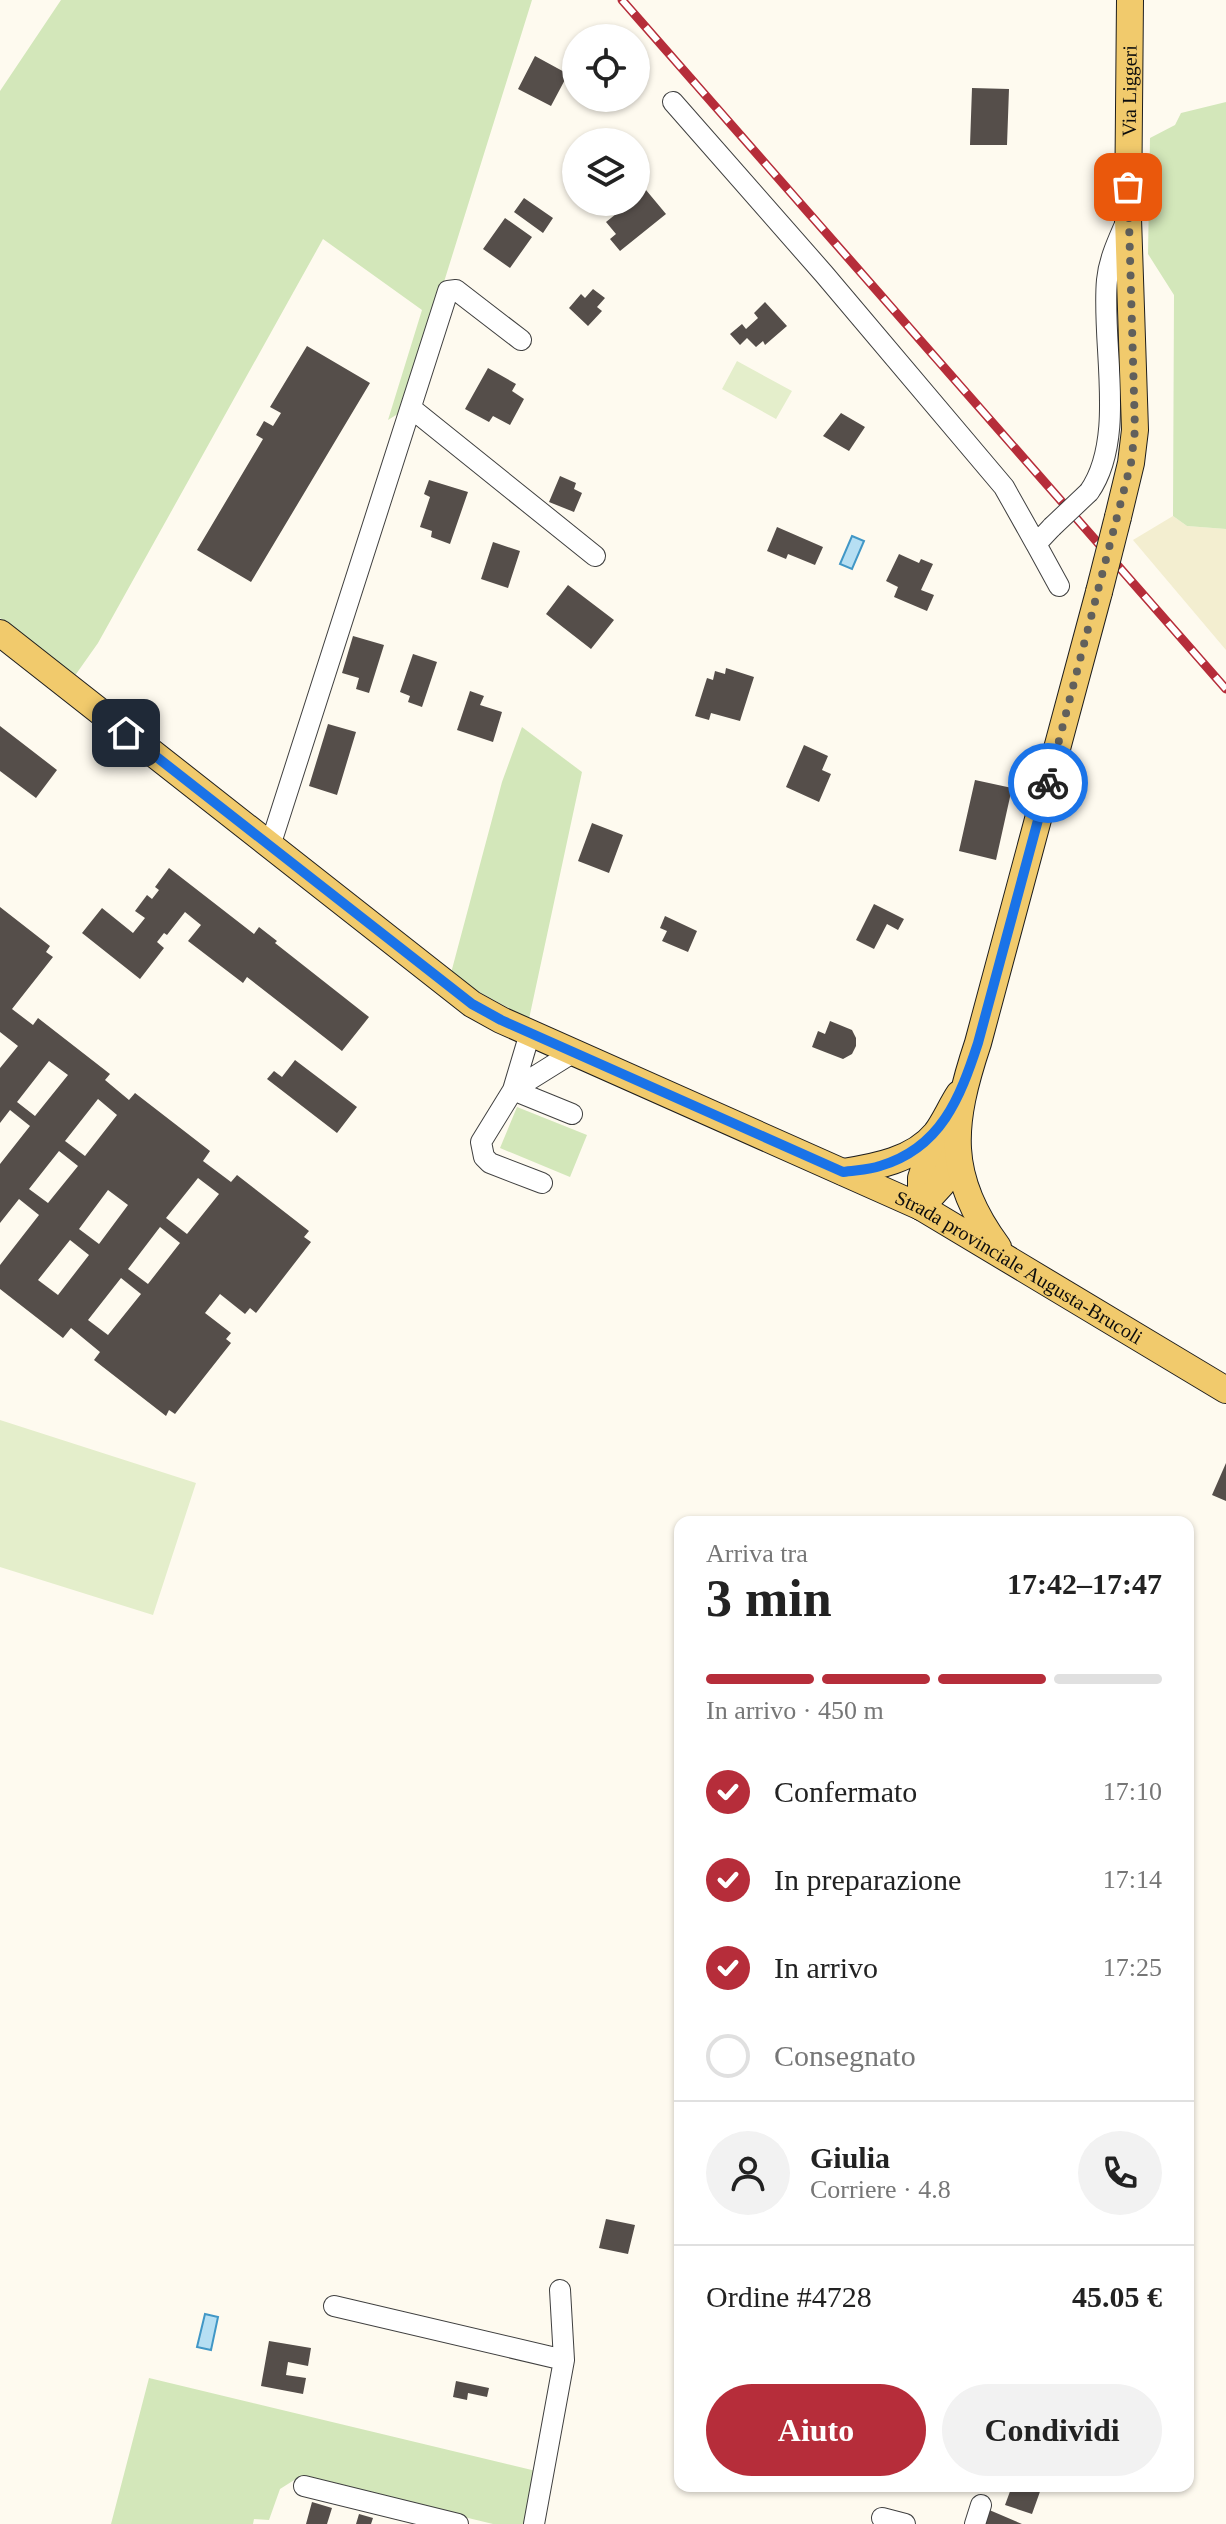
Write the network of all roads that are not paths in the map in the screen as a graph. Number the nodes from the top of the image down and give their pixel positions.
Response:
1 (1130, 0) edge
2 (673, 102) dead end
3 (1128, 218) junction
4 (521, 340) dead end
5 (411, 408) junction
6 (1036, 544) junction
7 (595, 556) dead end
8 (1059, 586) dead end
9 (2, 639) edge
10 (270, 846) junction
11 (530, 1033) junction
12 (574, 1052) junction
13 (965, 1084) junction
14 (513, 1090) junction
15 (572, 1114) dead end
16 (935, 1135) junction
17 (956, 1151) junction
18 (843, 1172) junction
19 (542, 1183) dead end
20 (921, 1207) junction
21 (1005, 1256) junction
22 (1226, 1390) edge
23 (560, 2290) dead end
24 (334, 2306) dead end
25 (564, 2360) junction
26 (304, 2486) dead end
27 (882, 2518) dead end
28 (458, 2524) edge
29 (534, 2524) edge
30 (905, 2524) edge

1 - 3 main road, Via Liggeri
2 - 6 street
3 - 6 street, bridge
3 - 13 main road, Via Liggeri, bridge
4 - 5 street
5 - 7 street
5 - 10 street
6 - 8 street
9 - 10 main road, Strada provinciale Augusta-Brucoli
10 - 11 main road, Strada provinciale Augusta-Brucoli
11 - 12 main road, Strada provinciale Augusta-Brucoli
11 - 14 street
12 - 14 street
12 - 18 main road, Strada provinciale Augusta-Brucoli
13 - 16 main road
13 - 17 main road
14 - 15 street
14 - 19 street
16 - 18 main road
16 - 20 main road
17 - 20 main road
17 - 21 main road
18 - 20 main road, Strada provinciale Augusta-Brucoli
20 - 21 main road, Strada provinciale Augusta-Brucoli
21 - 22 main road, Strada provinciale Augusta-Brucoli
23 - 25 street
24 - 25 street
25 - 29 street
26 - 28 street
27 - 30 street

